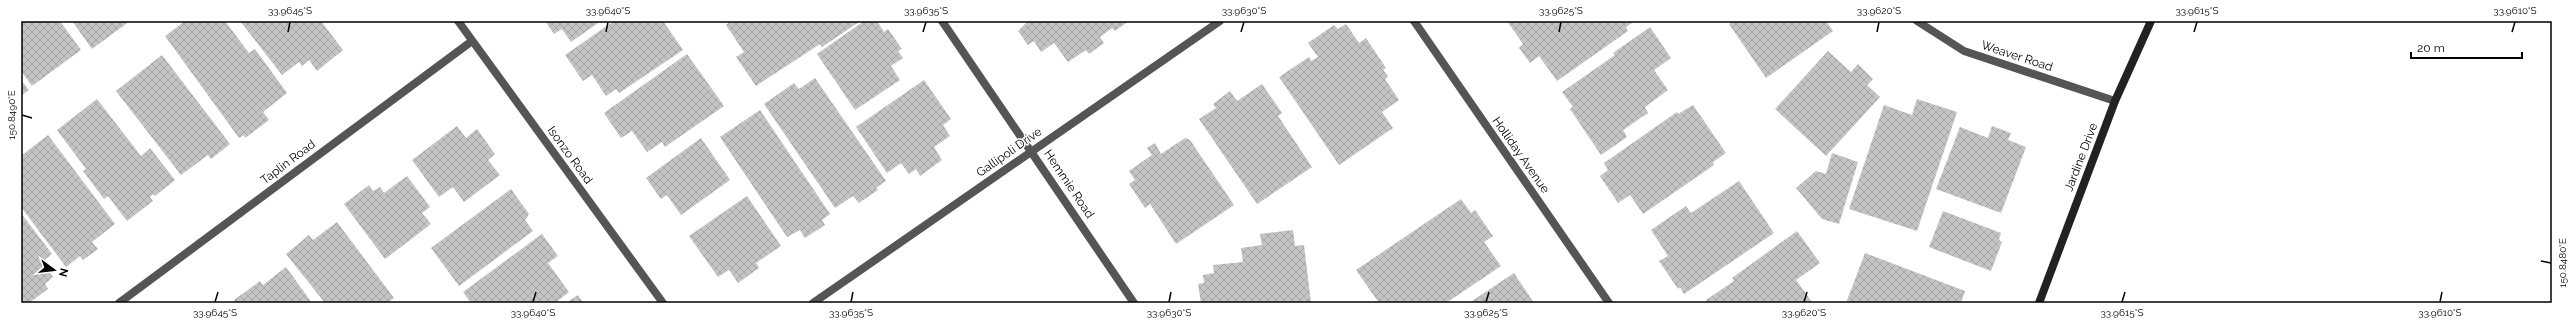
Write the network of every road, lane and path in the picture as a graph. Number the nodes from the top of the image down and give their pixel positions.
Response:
1 (458, 21) edge
2 (942, 21) edge
3 (1220, 21) edge
4 (1414, 21) edge
5 (1917, 21) edge
6 (2151, 21) edge
7 (472, 41) junction
8 (2116, 101) junction
9 (1031, 151) junction
10 (119, 303) edge
11 (663, 303) edge
12 (812, 303) edge
13 (1134, 303) edge
14 (1609, 303) edge
15 (2039, 303) edge

1 - 7 street, Isonzo Road
2 - 9 street, Hemmie Road
3 - 9 street, Gallipoli Drive
4 - 14 street, Holliday Avenue
5 - 8 street, Weaver Road
6 - 8 street, Jardine Drive
7 - 10 street, Taplin Road
7 - 11 street, Isonzo Road
8 - 15 street, Jardine Drive
9 - 12 street, Gallipoli Drive
9 - 13 street, Hemmie Road

